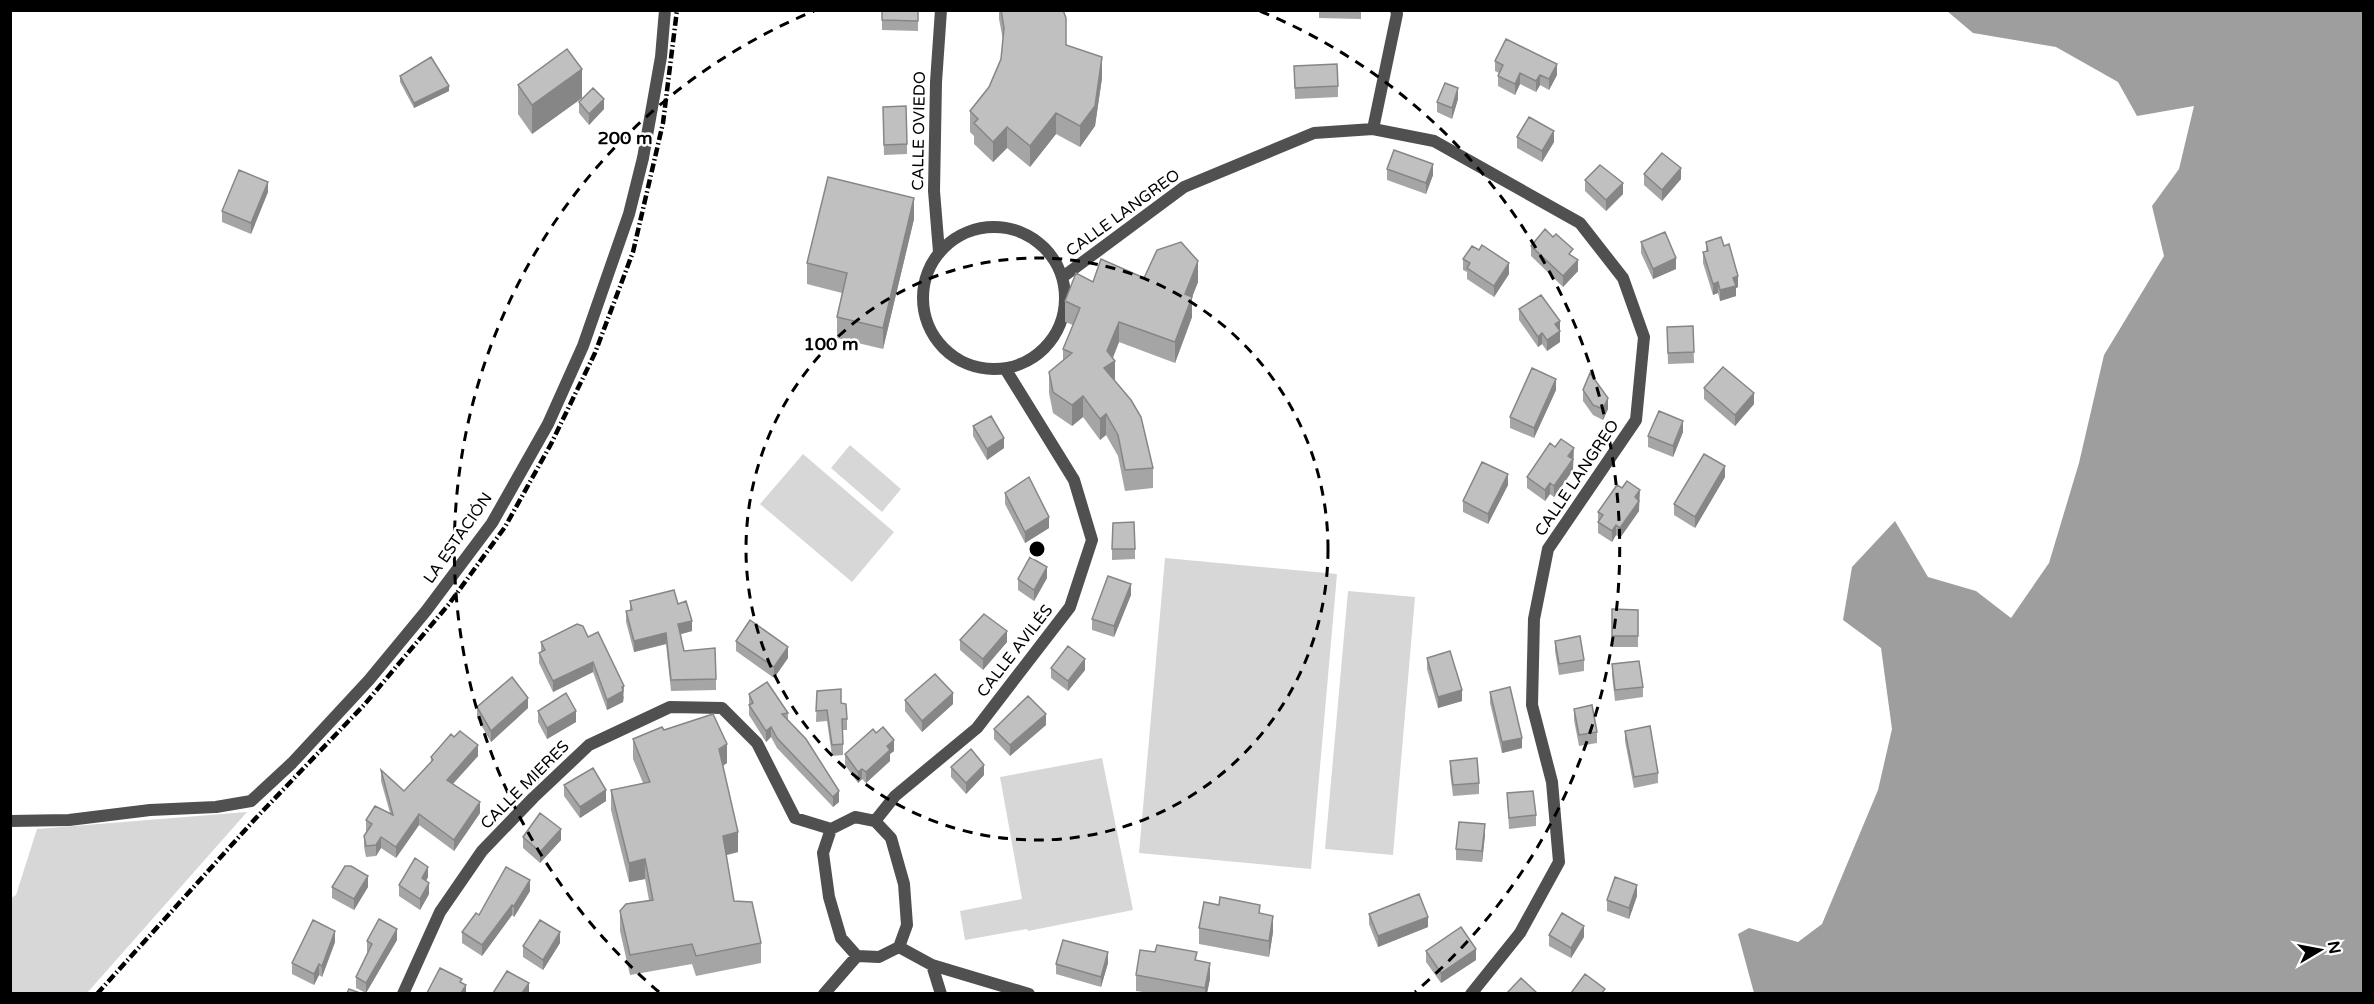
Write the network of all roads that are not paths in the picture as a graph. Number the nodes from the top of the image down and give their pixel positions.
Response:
1 (665, 10) edge
2 (941, 10) edge
3 (1397, 12) edge
4 (1373, 129) junction
5 (939, 252) junction
6 (1064, 276) junction
7 (1006, 369) junction
8 (10, 821) edge
9 (875, 821) junction
10 (831, 829) junction
11 (899, 947) junction
12 (857, 956) junction
13 (932, 965) junction
14 (403, 993) edge
15 (824, 993) edge
16 (941, 993) edge
17 (1029, 993) edge
18 (1471, 993) edge

1 - 8 street, LA ESTACIÓN
2 - 5 street, CALLE OVIEDO
3 - 4 street
4 - 6 street, CALLE LANGREO
4 - 18 street, CALLE LANGREO
5 - 6 street
5 - 7 street
6 - 7 street
7 - 9 street, CALLE AVILÉS
9 - 10 street
9 - 11 street
10 - 12 street
10 - 14 street, CALLE MIERES
11 - 12 street
11 - 13 street
12 - 15 street
13 - 16 street
13 - 17 street

